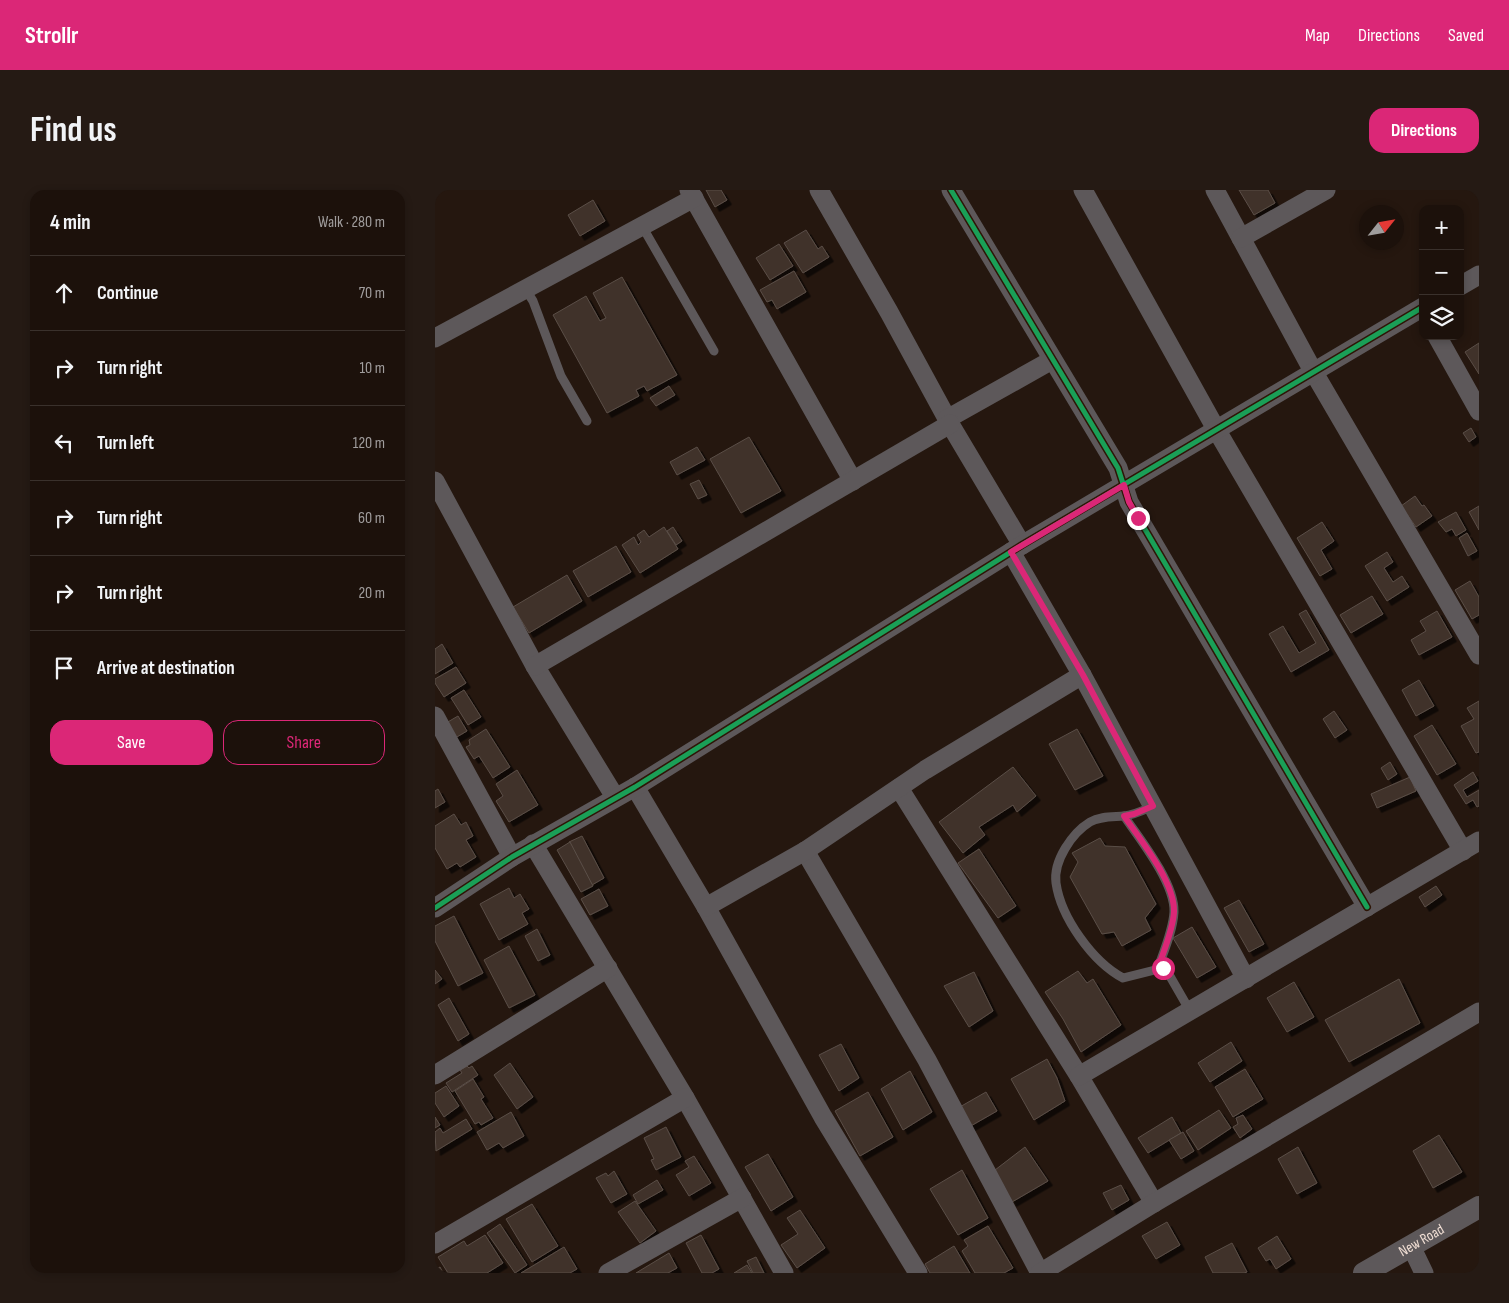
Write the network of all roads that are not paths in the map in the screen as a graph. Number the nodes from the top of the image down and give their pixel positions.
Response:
1 (819, 190) edge
2 (951, 190) edge
3 (1083, 190) edge
4 (1215, 190) edge
5 (1326, 190) edge
6 (692, 194) edge
7 (642, 226) junction
8 (1241, 238) junction
9 (1479, 275) edge
10 (1464, 284) edge
11 (526, 290) junction
12 (1419, 310) edge
13 (435, 338) edge
14 (1439, 340) edge
15 (714, 351) dead end
16 (1052, 360) junction
17 (1313, 371) junction
18 (1479, 411) edge
19 (587, 420) dead end
20 (948, 422) junction
21 (1216, 429) junction
22 (435, 481) edge
23 (853, 481) junction
24 (1124, 485) junction
25 (1017, 549) junction
26 (1479, 655) edge
27 (535, 666) junction
28 (1083, 675) junction
29 (435, 716) edge
30 (635, 787) junction
31 (899, 788) junction
32 (615, 797) junction
33 (1153, 806) junction
34 (1124, 816) junction
35 (533, 844) junction
36 (1471, 846) edge
37 (805, 851) junction
38 (512, 857) junction
39 (706, 907) junction
40 (435, 908) edge
41 (1367, 908) junction
42 (608, 968) junction
43 (1158, 968) junction
44 (1246, 979) junction
45 (1190, 1012) junction
46 (1479, 1012) edge
47 (435, 1076) edge
48 (1079, 1076) junction
49 (685, 1098) junction
50 (742, 1198) junction
51 (1154, 1203) junction
52 (1479, 1207) edge
53 (435, 1244) edge
54 (1411, 1246) junction
55 (608, 1273) edge
56 (784, 1273) edge
57 (917, 1273) edge
58 (1040, 1273) edge
59 (1364, 1273) edge
60 (1424, 1273) edge

1 - 20 street
2 - 16 street
3 - 21 street
4 - 8 street
5 - 8 street
6 - 7 street
6 - 23 street
7 - 11 street
7 - 15 lane
8 - 17 street
9 - 10 street
11 - 13 street
11 - 19 lane
12 - 17 street
14 - 18 street
16 - 20 street
16 - 24 street
17 - 21 street
17 - 26 street
20 - 23 street
20 - 25 street
21 - 24 street
21 - 36 street
22 - 27 street
23 - 27 street
24 - 25 street
24 - 41 street
25 - 28 street
25 - 30 street
27 - 32 street
28 - 31 street
28 - 33 street
29 - 38 street
30 - 32 street
30 - 39 street
31 - 37 street
31 - 48 street
32 - 35 street
33 - 34 lane
33 - 44 street
34 - 43 lane
34 - 43 lane
35 - 38 street
35 - 42 street
36 - 41 street
37 - 39 street
37 - 58 street
38 - 40 street
39 - 57 street
41 - 44 street
42 - 47 street
42 - 49 street
43 - 45 lane
44 - 45 street
45 - 48 street
46 - 51 street
48 - 51 street
49 - 50 street
49 - 53 street
50 - 55 street
50 - 56 street
51 - 58 street
52 - 54 street, New Road
54 - 59 street, New Road
54 - 60 street

